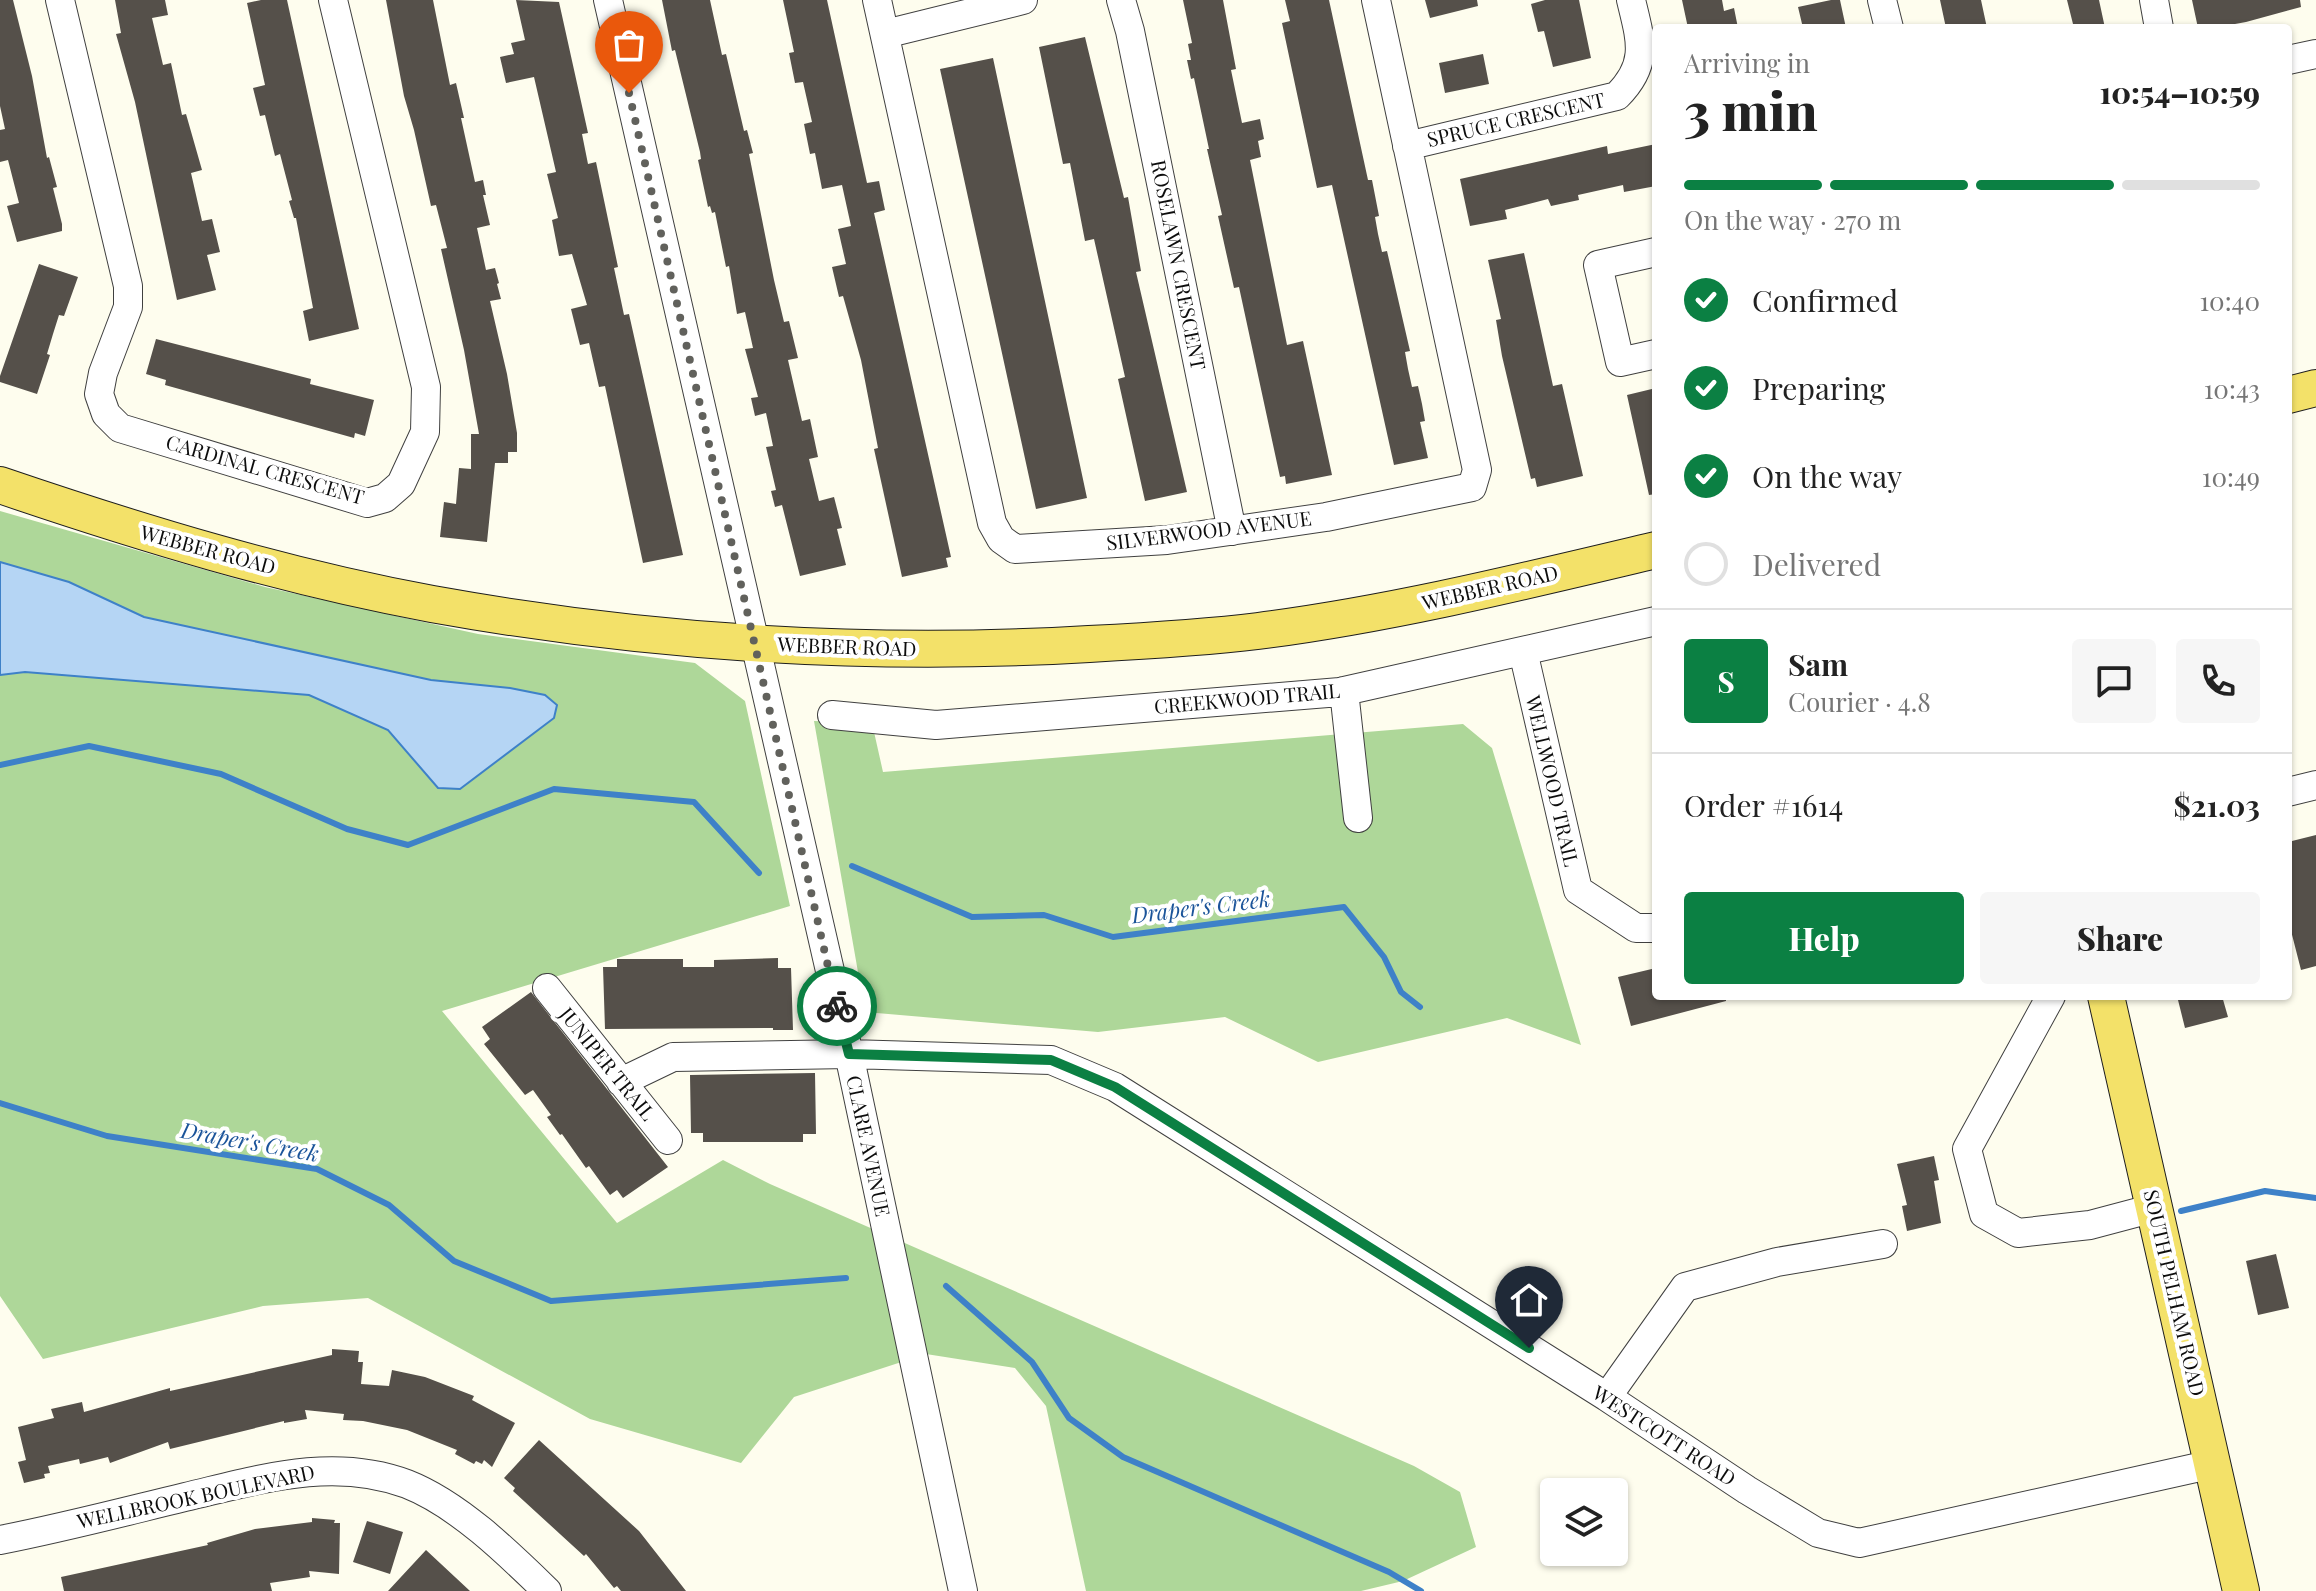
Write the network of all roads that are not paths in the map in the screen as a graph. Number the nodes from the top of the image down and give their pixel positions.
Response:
1 (60, 0) edge
2 (333, 0) edge
3 (608, 0) edge
4 (877, 0) edge
5 (1023, 0) edge
6 (1121, 0) edge
7 (1376, 0) edge
8 (1631, 0) edge
9 (1882, 0) edge
10 (2154, 0) edge
11 (1888, 24) edge
12 (2158, 24) edge
13 (885, 34) junction
14 (2316, 54) edge
15 (2292, 59) edge
16 (1407, 146) junction
17 (1652, 253) edge
18 (1652, 355) edge
19 (2316, 388) edge
20 (2292, 394) edge
21 (0, 485) edge
22 (1232, 531) junction
23 (1652, 551) edge
24 (1652, 622) edge
25 (755, 643) junction
26 (1523, 651) junction
27 (1344, 691) junction
28 (832, 715) dead end
29 (2316, 785) edge
30 (2292, 791) edge
31 (1358, 818) dead end
32 (1646, 928) edge
33 (547, 988) dead end
34 (2049, 1000) edge
35 (2107, 1000) edge
36 (849, 1054) junction
37 (621, 1082) junction
38 (668, 1140) dead end
39 (2154, 1208) junction
40 (1883, 1244) dead end
41 (1607, 1397) junction
42 (2213, 1464) junction
43 (0, 1540) edge
44 (547, 1591) edge
45 (963, 1591) edge
46 (2241, 1591) edge

1 - 2 street, CARDINAL CRESCENT
3 - 25 street, CLARE AVENUE
4 - 13 street, SILVERWOOD AVENUE
5 - 13 street
6 - 22 street, ROSELAWN CRESCENT
7 - 16 street, SILVERWOOD AVENUE
8 - 16 street, SPRUCE CRESCENT
9 - 11 street
10 - 12 street
13 - 22 street, SILVERWOOD AVENUE
14 - 15 street
16 - 22 street, SILVERWOOD AVENUE
17 - 18 street
19 - 20 main road
21 - 25 main road, WEBBER ROAD
23 - 25 main road, WEBBER ROAD
24 - 26 street, CREEKWOOD TRAIL
25 - 36 street, CLARE AVENUE
26 - 27 street, CREEKWOOD TRAIL
26 - 32 street, WELLWOOD TRAIL
27 - 28 street, CREEKWOOD TRAIL
27 - 31 street
29 - 30 street
33 - 37 street, JUNIPER TRAIL
34 - 39 street
35 - 39 main road, SOUTH PELHAM ROAD
36 - 37 street, WESTCOTT ROAD
36 - 41 street, WESTCOTT ROAD
36 - 45 street, CLARE AVENUE
37 - 38 street, JUNIPER TRAIL
39 - 42 main road, SOUTH PELHAM ROAD
40 - 41 street
41 - 42 street, WESTCOTT ROAD
42 - 46 main road, SOUTH PELHAM ROAD
43 - 44 street, WELLBROOK BOULEVARD

